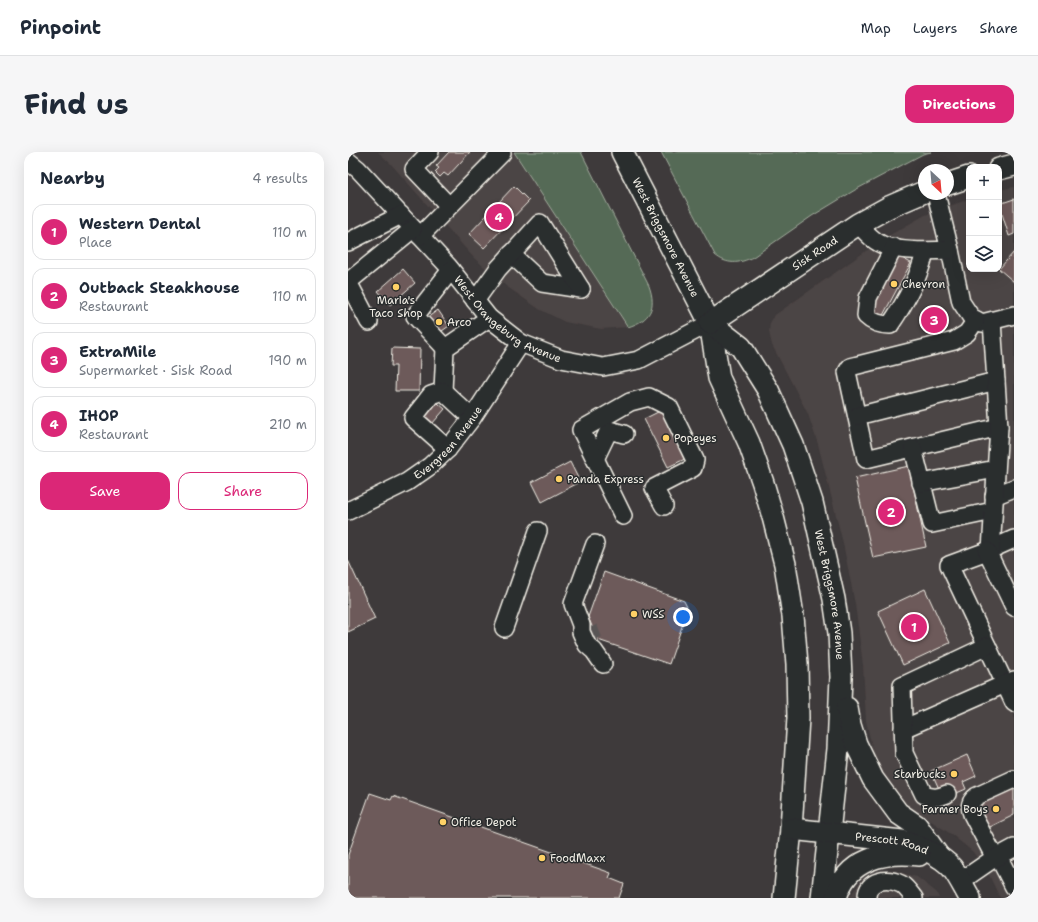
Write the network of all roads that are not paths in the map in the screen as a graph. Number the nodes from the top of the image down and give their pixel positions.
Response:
1 (430, 152) edge
2 (500, 152) edge
3 (622, 152) edge
4 (350, 165) edge
5 (1014, 165) edge
6 (1002, 168) edge
7 (966, 178) edge
8 (954, 182) edge
9 (918, 195) edge
10 (938, 200) edge
11 (449, 206) junction
12 (401, 215) junction
13 (858, 224) junction
14 (417, 233) junction
15 (348, 242) edge
16 (894, 247) junction
17 (950, 250) junction
18 (925, 252) junction
19 (511, 254) dead end
20 (451, 270) junction
21 (475, 301) junction
22 (1014, 315) edge
23 (489, 318) junction
24 (984, 320) junction
25 (369, 322) dead end
26 (710, 323) junction
27 (521, 343) junction
28 (445, 348) junction
29 (996, 381) junction
30 (444, 391) junction
31 (620, 408) junction
32 (857, 416) junction
33 (472, 418) junction
34 (999, 427) junction
35 (913, 448) junction
36 (448, 449) junction
37 (595, 459) junction
38 (996, 469) junction
39 (922, 483) junction
40 (1014, 488) edge
41 (994, 504) junction
42 (664, 506) dead end
43 (348, 511) edge
44 (623, 516) dead end
45 (538, 531) dead end
46 (1014, 539) edge
47 (595, 544) dead end
48 (989, 550) junction
49 (1014, 607) edge
50 (504, 628) dead end
51 (592, 641) tunnel mouth
52 (987, 646) junction
53 (841, 677) junction
54 (1010, 682) edge
55 (1014, 703) edge
56 (903, 729) junction
57 (1014, 767) edge
58 (1014, 779) edge
59 (985, 781) dead end
60 (947, 794) dead end
61 (791, 829) junction
62 (829, 833) junction
63 (1014, 848) edge
64 (939, 857) junction
65 (996, 857) junction
66 (1014, 887) edge
67 (965, 889) edge
68 (784, 898) edge
69 (822, 898) edge
70 (836, 898) edge
71 (867, 898) edge
72 (914, 898) edge

1 - 11 street
2 - 11 street
3 - 26 main road, West Briggsmore Avenue
4 - 12 street, West Orangeburg Avenue
5 - 6 main road
7 - 8 main road
9 - 13 main road, Sisk Road
10 - 17 street
11 - 14 street
12 - 14 street, West Orangeburg Avenue
12 - 15 street
13 - 16 street
13 - 26 main road, Sisk Road
14 - 20 street, West Orangeburg Avenue
14 - 25 street
16 - 18 street
16 - 18 street
17 - 18 street
17 - 24 street
19 - 21 street
20 - 21 street, West Orangeburg Avenue
20 - 28 street
21 - 23 street, West Orangeburg Avenue
22 - 24 street
23 - 27 street, West Orangeburg Avenue
23 - 28 street
24 - 29 street
24 - 32 street
26 - 27 street, West Orangeburg Avenue
26 - 53 main road, West Briggsmore Avenue
26 - 61 main road, West Briggsmore Avenue
27 - 33 street, Evergreen Avenue
28 - 30 street
29 - 32 street
29 - 34 street
30 - 33 street
30 - 36 street
31 - 37 street
31 - 37 street
31 - 42 street
32 - 35 street
33 - 36 street, Evergreen Avenue
34 - 35 street
34 - 38 street
35 - 39 street
36 - 43 street, Evergreen Avenue
37 - 44 street
38 - 39 street
38 - 41 street
39 - 41 street
40 - 41 street
41 - 48 street
45 - 50 street
46 - 48 street
47 - 51 street
48 - 49 street
48 - 52 street
52 - 54 street
52 - 56 street
53 - 62 main road, West Briggsmore Avenue
53 - 64 main road
54 - 55 street
54 - 56 street
56 - 60 street
57 - 59 street
58 - 65 street
61 - 62 main road, Prescott Road
61 - 68 main road, West Briggsmore Avenue
62 - 64 main road, Prescott Road
62 - 69 main road, West Briggsmore Avenue
63 - 65 street
64 - 67 main road, Prescott Road
64 - 70 main road
65 - 66 street
65 - 67 street
71 - 72 street

